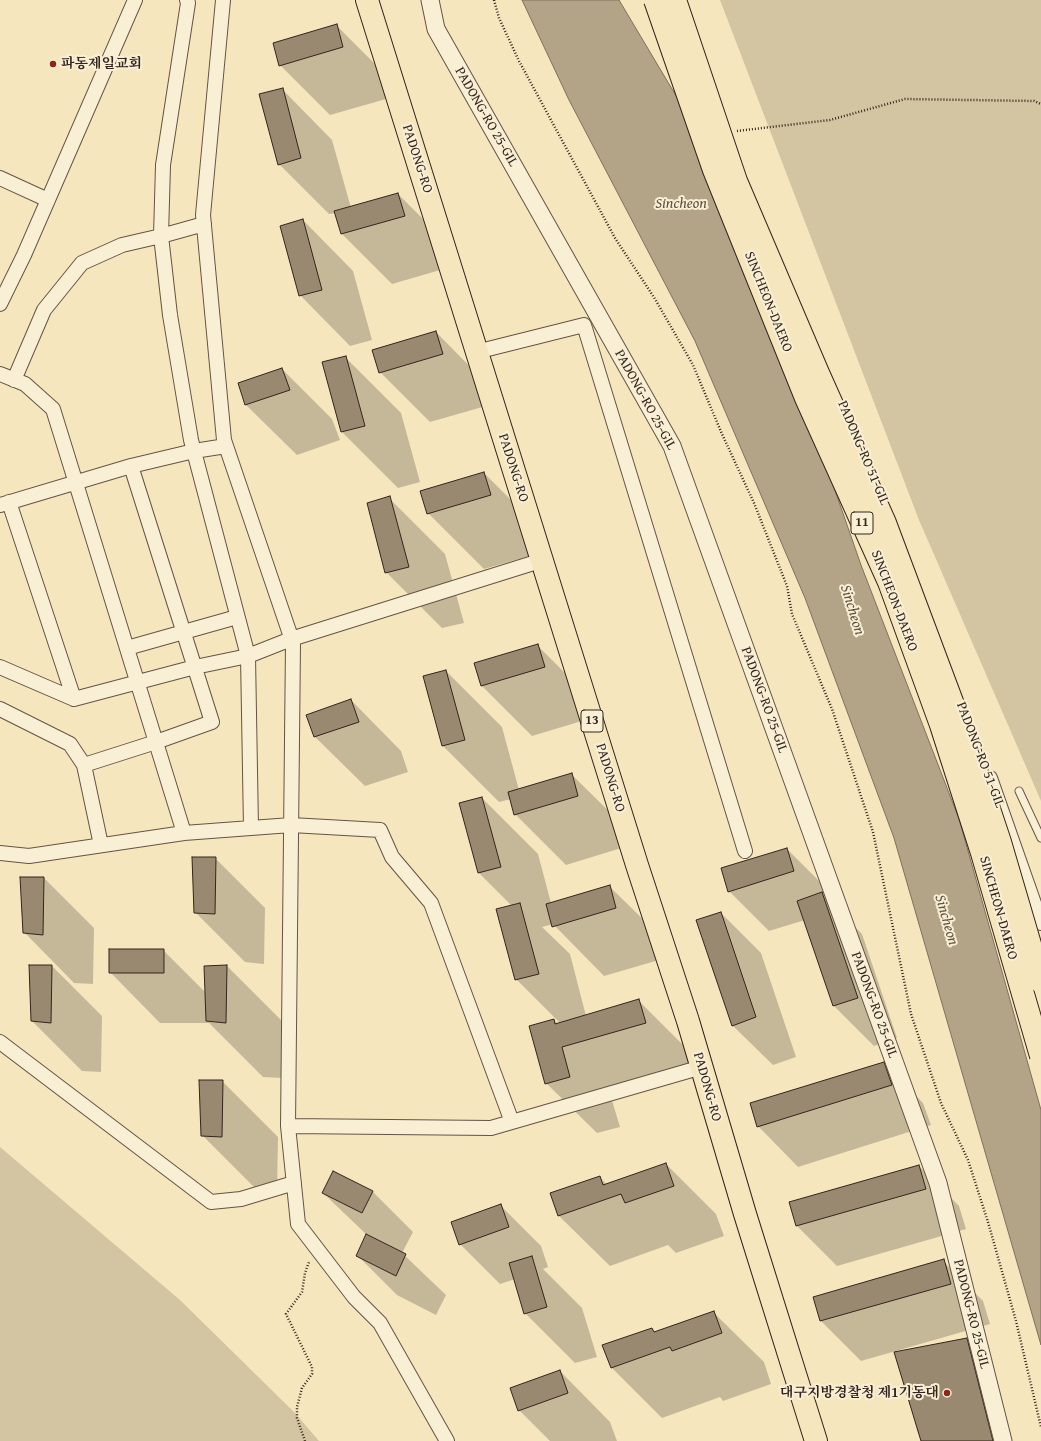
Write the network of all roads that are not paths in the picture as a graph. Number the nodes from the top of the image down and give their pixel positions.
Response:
1 (135, 0) edge
2 (186, 0) edge
3 (223, 0) edge
4 (367, 0) edge
5 (430, 0) edge
6 (651, 0) edge
7 (655, 0) edge
8 (675, 0) edge
9 (0, 178) edge
10 (48, 200) junction
11 (204, 224) junction
12 (160, 236) junction
13 (0, 304) edge
14 (601, 321) junction
15 (584, 325) junction
16 (476, 352) junction
17 (0, 374) edge
18 (14, 380) junction
19 (226, 446) junction
20 (194, 451) junction
21 (131, 466) junction
22 (76, 481) junction
23 (5, 503) edge
24 (543, 560) junction
25 (238, 617) junction
26 (184, 633) junction
27 (291, 639) junction
28 (127, 648) junction
29 (248, 656) junction
30 (0, 667) edge
31 (195, 667) junction
32 (138, 683) junction
33 (74, 699) junction
34 (0, 709) edge
35 (156, 742) junction
36 (84, 765) junction
37 (1019, 791) dead end
38 (291, 825) junction
39 (251, 828) junction
40 (184, 833) junction
41 (1041, 838) edge
42 (100, 845) junction
43 (745, 851) dead end
44 (0, 853) edge
45 (1041, 924) edge
46 (1041, 982) edge
47 (0, 1042) edge
48 (1041, 1056) edge
49 (702, 1067) junction
50 (512, 1122) junction
51 (288, 1126) junction
52 (294, 1183) junction
53 (447, 1441) edge
54 (816, 1441) edge
55 (1003, 1441) edge

1 - 10 street
2 - 12 street
3 - 11 street
4 - 16 main road, PADONG-RO / 13
5 - 14 street, PADONG-RO 25-GIL
6 - 45 street, PADONG-RO 51-GIL
7 - 48 main road, SINCHEON-DAERO / 11, bridge
8 - 46 main road, SINCHEON-DAERO / 11, bridge
9 - 10 street
10 - 13 street
11 - 12 street
11 - 19 street
12 - 18 street
12 - 20 street
14 - 15 street
14 - 55 street, PADONG-RO 25-GIL
15 - 16 street
15 - 43 street
16 - 24 main road, PADONG-RO / 13
17 - 18 street
18 - 22 street
19 - 20 street
19 - 27 street
20 - 21 street
20 - 25 street
21 - 22 street
21 - 26 street
22 - 23 street
22 - 28 street
23 - 33 street
24 - 27 street
24 - 49 main road, PADONG-RO / 13
25 - 26 street
25 - 29 street
26 - 28 street
26 - 31 street
27 - 29 street
27 - 38 street
28 - 32 street
29 - 31 street
29 - 39 street
30 - 33 street
31 - 32 street
31 - 35 street
32 - 33 street
32 - 35 street
34 - 36 street
35 - 36 street
35 - 40 street
36 - 42 street
37 - 41 lane
38 - 39 street
38 - 50 street
38 - 51 street
39 - 40 street
40 - 42 street
42 - 44 street
47 - 52 street
49 - 50 street
49 - 54 main road, PADONG-RO / 13
50 - 51 street
51 - 52 street
52 - 53 street

